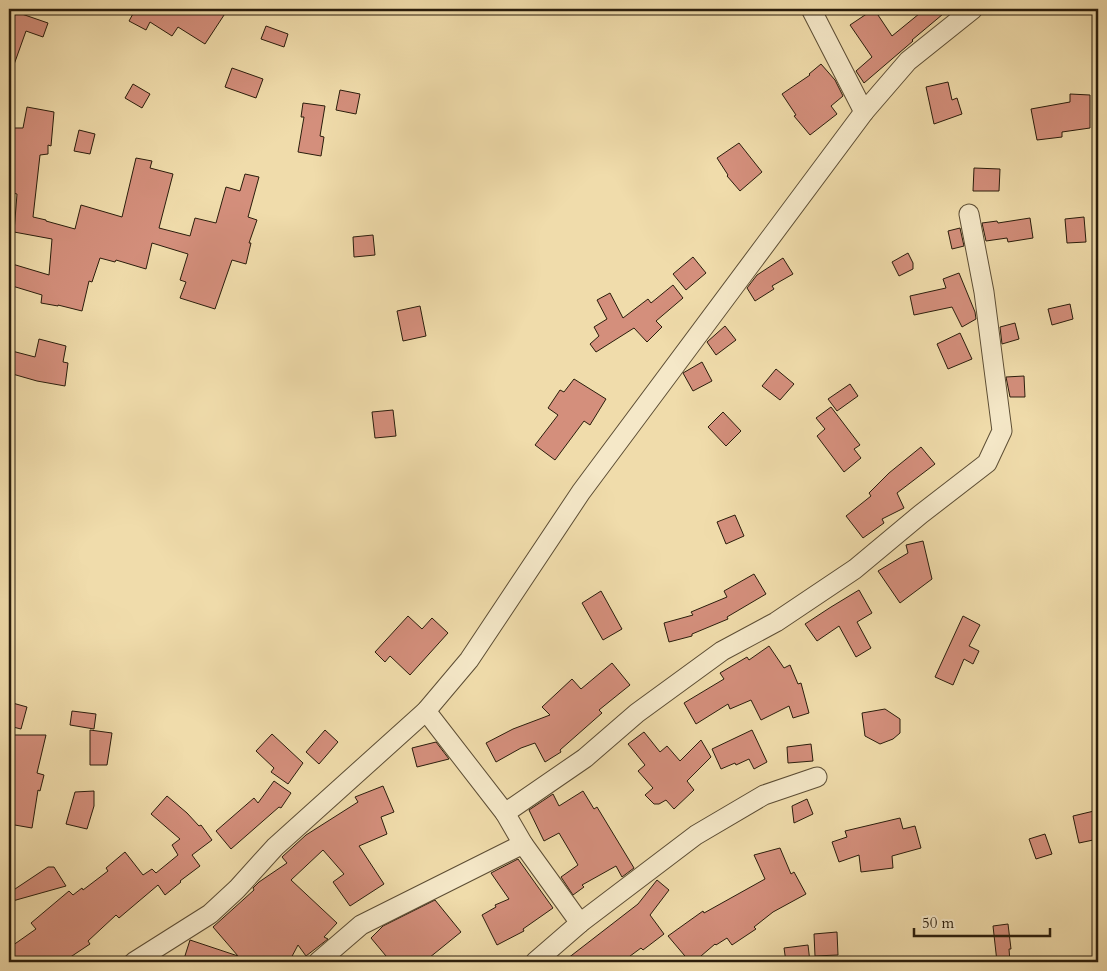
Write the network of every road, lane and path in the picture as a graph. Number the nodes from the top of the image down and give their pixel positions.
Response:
1 (811, 9) edge
2 (973, 9) edge
3 (864, 112) junction
4 (969, 214) dead end
5 (426, 711) junction
6 (817, 777) dead end
7 (505, 813) junction
8 (523, 844) junction
9 (580, 923) junction
10 (134, 962) edge
11 (318, 962) edge
12 (535, 962) edge

1 - 3 street
2 - 3 street
3 - 5 street
4 - 7 street
5 - 7 street
5 - 10 street
6 - 9 street
7 - 8 street
8 - 9 street
8 - 11 street
9 - 12 street

